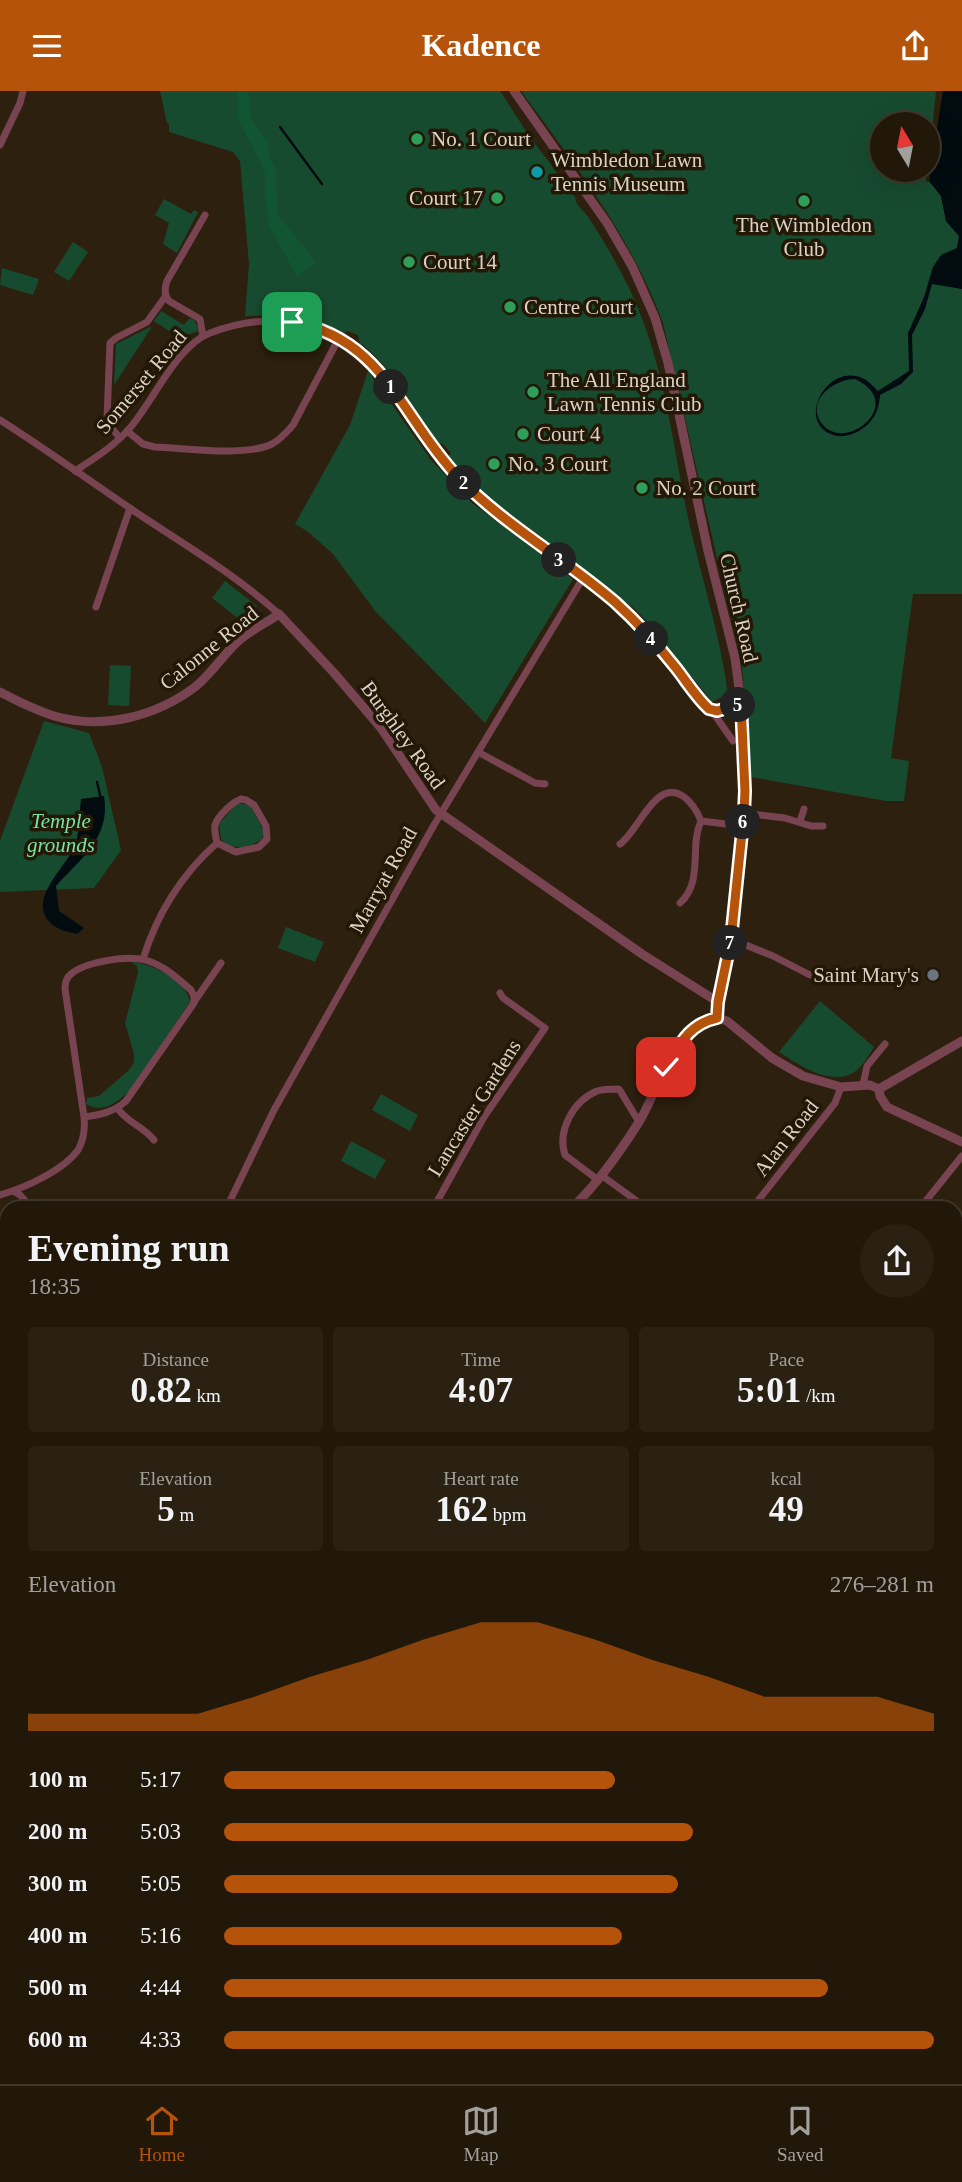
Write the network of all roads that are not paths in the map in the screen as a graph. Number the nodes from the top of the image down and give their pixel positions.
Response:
1 (23, 91) edge
2 (514, 91) edge
3 (0, 145) edge
4 (205, 215) dead end
5 (166, 297) junction
6 (203, 336) junction
7 (339, 338) junction
8 (0, 420) edge
9 (127, 431) junction
10 (120, 438) junction
11 (75, 471) junction
12 (130, 508) junction
13 (583, 578) junction
14 (96, 607) dead end
15 (279, 614) junction
16 (0, 692) edge
17 (741, 704) junction
18 (712, 711) junction
19 (733, 741) dead end
20 (478, 752) junction
21 (545, 784) dead end
22 (804, 809) dead end
23 (744, 813) junction
24 (441, 814) junction
25 (701, 821) junction
26 (800, 821) junction
27 (743, 826) junction
28 (823, 827) dead end
29 (216, 843) junction
30 (635, 848) dead end
31 (693, 905) dead end
32 (731, 939) junction
33 (143, 959) junction
34 (221, 963) dead end
35 (810, 975) dead end
36 (500, 993) dead end
37 (718, 1002) junction
38 (194, 1003) junction
39 (717, 1018) junction
40 (962, 1041) edge
41 (885, 1044) dead end
42 (863, 1085) junction
43 (841, 1087) junction
44 (879, 1089) junction
45 (118, 1108) junction
46 (84, 1117) junction
47 (639, 1122) junction
48 (154, 1140) dead end
49 (962, 1142) edge
50 (962, 1156) edge
51 (600, 1177) junction
52 (15, 1192) junction
53 (0, 1195) edge
54 (26, 1201) edge
55 (230, 1201) edge
56 (437, 1201) edge
57 (578, 1201) edge
58 (636, 1201) edge
59 (758, 1201) edge
60 (926, 1201) edge

1 - 3 street
2 - 17 street, Church Road
4 - 5 street
5 - 6 street
5 - 10 street
6 - 7 street, Somerset Road
6 - 9 street, Somerset Road
7 - 9 street
7 - 13 street, Somerset Road
8 - 11 street
9 - 10 street, Somerset Road
10 - 11 street, Somerset Road
11 - 12 street, Burghley Road
12 - 14 street
12 - 15 street, Burghley Road
13 - 18 street, Somerset Road
13 - 20 street, Marryat Road
15 - 16 street, Calonne Road
15 - 24 street, Burghley Road
17 - 18 street
17 - 23 street, Church Road
18 - 19 street, Somerset Road
20 - 21 street
20 - 24 street, Marryat Road
22 - 26 street
23 - 26 street
23 - 27 street, Church Road
24 - 37 street, Burghley Road
24 - 55 street, Marryat Road
25 - 27 street
25 - 30 street
25 - 31 street
26 - 28 street
27 - 32 street, Church Road
29 - 29 street
29 - 33 street
32 - 35 street
32 - 37 street, Church Road
33 - 38 street
33 - 46 street
34 - 38 street
36 - 56 street, Lancaster Gardens
37 - 39 street, Church Road
38 - 45 street
39 - 43 street
39 - 47 street
40 - 44 street
41 - 42 street
42 - 43 street
42 - 44 street
43 - 59 street, Alan Road
44 - 49 street
45 - 46 street
45 - 48 street
46 - 52 street
47 - 51 street
47 - 51 street
50 - 60 street
51 - 57 street
51 - 58 street
52 - 53 street
52 - 54 street

